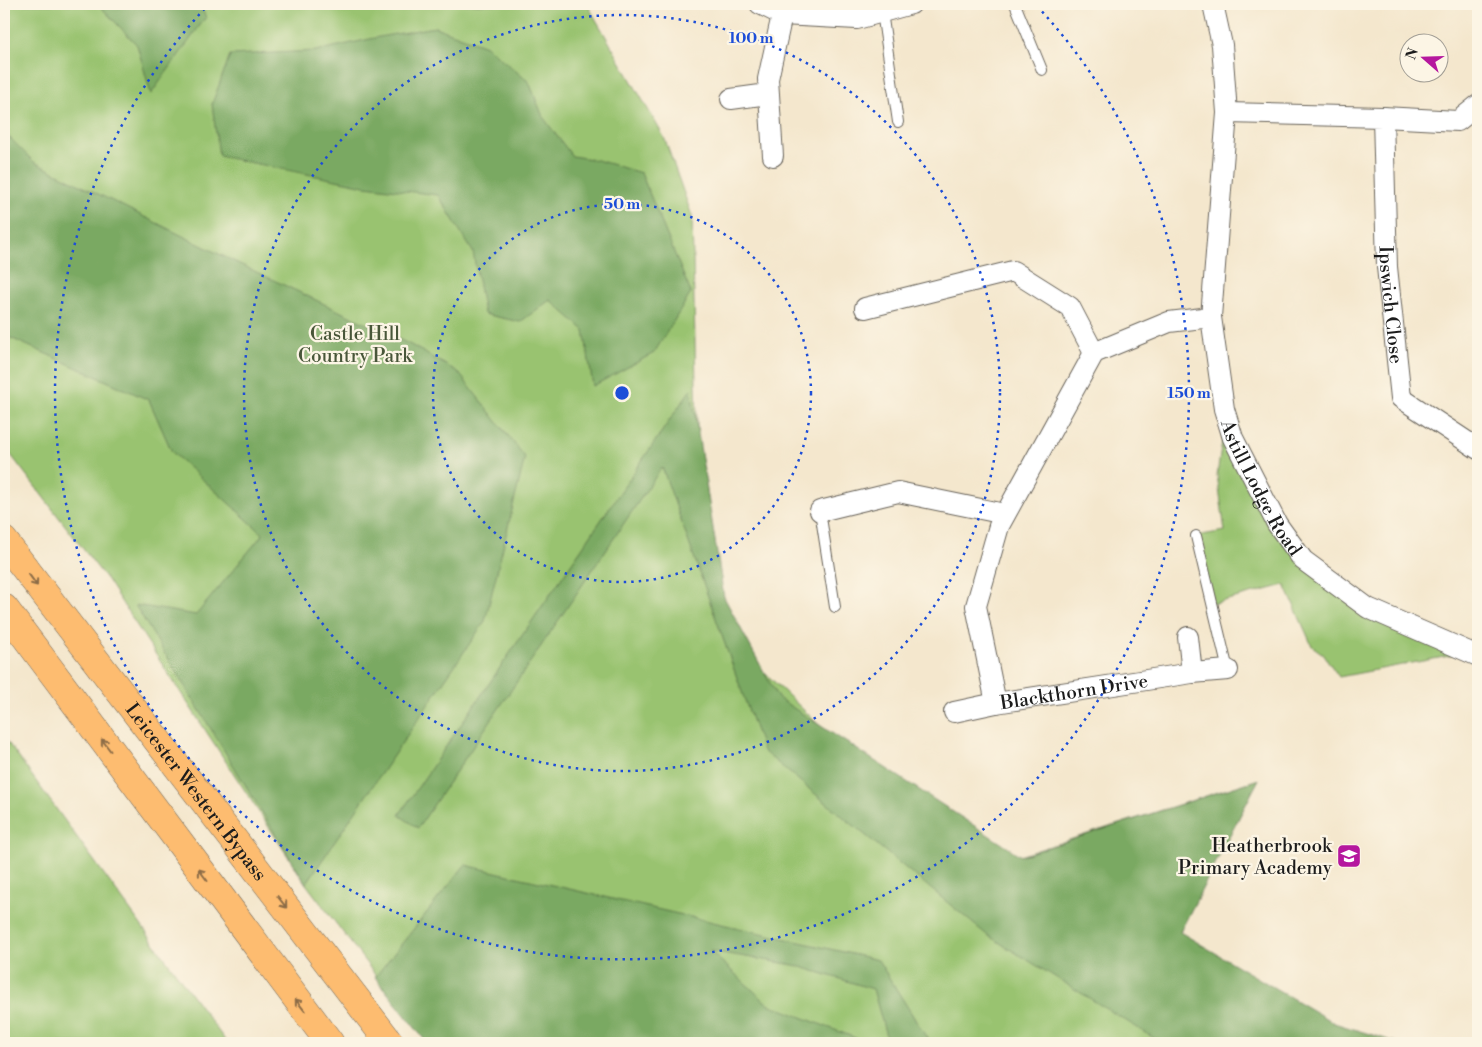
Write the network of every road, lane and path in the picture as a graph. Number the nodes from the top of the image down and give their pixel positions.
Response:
1 (760, 4) edge
2 (911, 4) edge
3 (1015, 4) edge
4 (1213, 4) edge
5 (882, 12) junction
6 (782, 15) junction
7 (1042, 70) dead end
8 (768, 94) junction
9 (731, 99) dead end
10 (1478, 105) edge
11 (1227, 113) junction
12 (1383, 117) junction
13 (898, 122) dead end
14 (773, 156) dead end
15 (865, 308) dead end
16 (1211, 317) junction
17 (1094, 353) junction
18 (1478, 449) edge
19 (820, 511) joint
20 (1005, 514) junction
21 (1196, 536) dead end
22 (4, 541) edge
23 (835, 607) dead end
24 (4, 608) edge
25 (1188, 637) dead end
26 (1478, 656) edge
27 (1228, 670) joint
28 (1192, 673) junction
29 (996, 703) junction
30 (954, 712) dead end
31 (330, 1043) edge
32 (390, 1043) edge

1 - 6 street
2 - 5 street
3 - 7 lane
4 - 11 street, Astill Lodge Road
5 - 6 street
5 - 13 lane
6 - 8 street
8 - 9 street
8 - 14 street
10 - 12 street
11 - 12 street
11 - 16 street, Astill Lodge Road
12 - 18 street, Ipswich Close
15 - 17 street
16 - 17 street
16 - 26 street, Astill Lodge Road
17 - 20 street, Blackthorn Drive
19 - 20 street
19 - 23 lane
20 - 29 street, Blackthorn Drive
21 - 27 lane
22 -> 32 highway, Leicester Western Bypass
31 -> 24 highway
25 - 28 street
27 - 28 street, Blackthorn Drive
28 - 29 street, Blackthorn Drive
29 - 30 street

